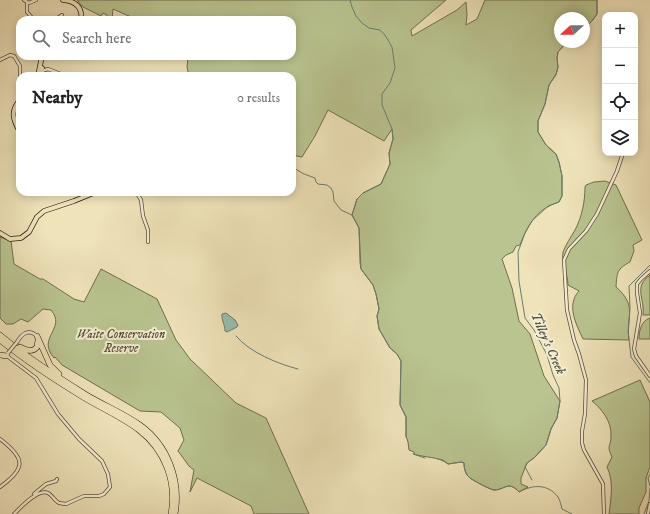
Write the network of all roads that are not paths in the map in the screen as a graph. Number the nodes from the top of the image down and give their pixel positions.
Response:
1 (24, 0) edge
2 (36, 0) edge
3 (63, 0) edge
4 (74, 0) edge
5 (27, 2) junction
6 (30, 16) edge
7 (81, 16) edge
8 (82, 16) edge
9 (16, 59) edge
10 (0, 60) edge
11 (16, 60) edge
12 (42, 60) edge
13 (20, 72) edge
14 (40, 72) edge
15 (42, 72) edge
16 (56, 72) edge
17 (16, 106) edge
18 (16, 123) edge
19 (622, 156) edge
20 (80, 196) edge
21 (85, 196) edge
22 (139, 196) edge
23 (0, 232) edge
24 (148, 242) dead end
25 (650, 271) edge
26 (0, 334) edge
27 (36, 336) junction
28 (0, 340) edge
29 (0, 344) edge
30 (0, 355) edge
31 (8, 355) junction
32 (33, 364) junction
33 (650, 376) edge
34 (90, 397) junction
35 (0, 439) edge
36 (57, 478) dead end
37 (0, 487) edge
38 (35, 496) junction
39 (650, 504) edge
40 (14, 514) edge
41 (170, 514) edge
42 (175, 514) edge
43 (604, 514) edge
44 (648, 514) edge

1 - 5 street
2 - 5 street
3 - 7 main road
4 - 8 main road
5 - 6 street
9 - 10 street
11 - 13 street
12 - 14 main road
15 - 16 street
17 - 18 main road
19 - 43 street
20 - 23 main road
21 - 23 main road
22 - 24 street
25 - 33 street
26 - 27 highway
26 - 34 highway
27 - 31 street, bridge
27 - 34 highway
28 - 32 highway
29 - 32 highway
30 - 31 highway
31 - 38 street
32 - 41 highway
34 - 42 highway
35 - 37 street
36 - 38 street
38 - 40 street
39 - 44 street

